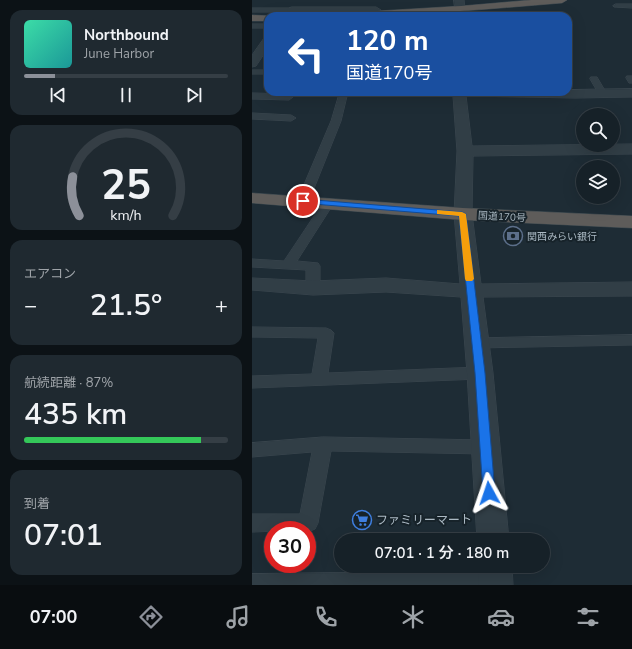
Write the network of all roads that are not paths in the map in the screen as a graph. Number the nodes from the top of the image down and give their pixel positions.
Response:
1 (300, 0) edge
2 (380, 0) edge
3 (562, 0) edge
4 (625, 0) edge
5 (632, 2) edge
6 (616, 6) dead end
7 (632, 6) edge
8 (460, 8) edge
9 (252, 10) edge
10 (277, 12) edge
11 (290, 12) edge
12 (377, 12) edge
13 (394, 12) edge
14 (252, 18) edge
15 (264, 18) edge
16 (252, 26) edge
17 (264, 26) edge
18 (264, 46) edge
19 (264, 59) edge
20 (254, 61) edge
21 (252, 72) edge
22 (264, 72) edge
23 (594, 79) dead end
24 (632, 93) edge
25 (572, 94) edge
26 (603, 94) junction
27 (252, 96) edge
28 (343, 96) edge
29 (460, 96) edge
30 (289, 97) dead end
31 (252, 116) edge
32 (291, 118) dead end
33 (632, 149) edge
34 (465, 151) junction
35 (252, 198) edge
36 (303, 201) junction
37 (328, 203) junction
38 (462, 214) junction
39 (632, 222) edge
40 (252, 263) edge
41 (288, 265) junction
42 (252, 284) edge
43 (314, 288) junction
44 (632, 289) edge
45 (470, 291) junction
46 (252, 332) edge
47 (632, 340) edge
48 (477, 342) junction
49 (480, 373) junction
50 (319, 379) junction
51 (252, 382) edge
52 (323, 444) junction
53 (485, 447) junction
54 (252, 450) edge
55 (252, 523) edge
56 (492, 533) edge
57 (496, 577) edge
58 (252, 584) edge

1 - 11 street
2 - 12 street
3 - 8 highway
4 - 5 lane
6 - 7 lane
8 - 13 highway
9 - 10 lane
14 - 15 highway
16 - 17 lane
18 - 20 street
19 - 20 street
21 - 22 lane
23 - 26 lane
24 - 26 street
25 - 26 street
27 - 30 lane
28 - 36 lane
29 - 34 street
31 - 32 lane
33 - 34 street
34 - 38 street
35 - 36 highway, 国道170号
36 - 37 highway, 国道170号
37 - 38 highway, 国道170号
37 - 41 lane
38 - 39 highway, 国道170号
38 - 45 street
40 - 41 lane
41 - 43 lane
42 - 43 street
43 - 45 street
44 - 45 street
45 - 48 street
46 - 50 lane
47 - 48 lane
48 - 49 street
49 - 50 lane
49 - 53 street
50 - 51 lane
52 - 53 lane
52 - 54 lane
52 - 55 lane
53 - 56 street
57 - 58 lane

